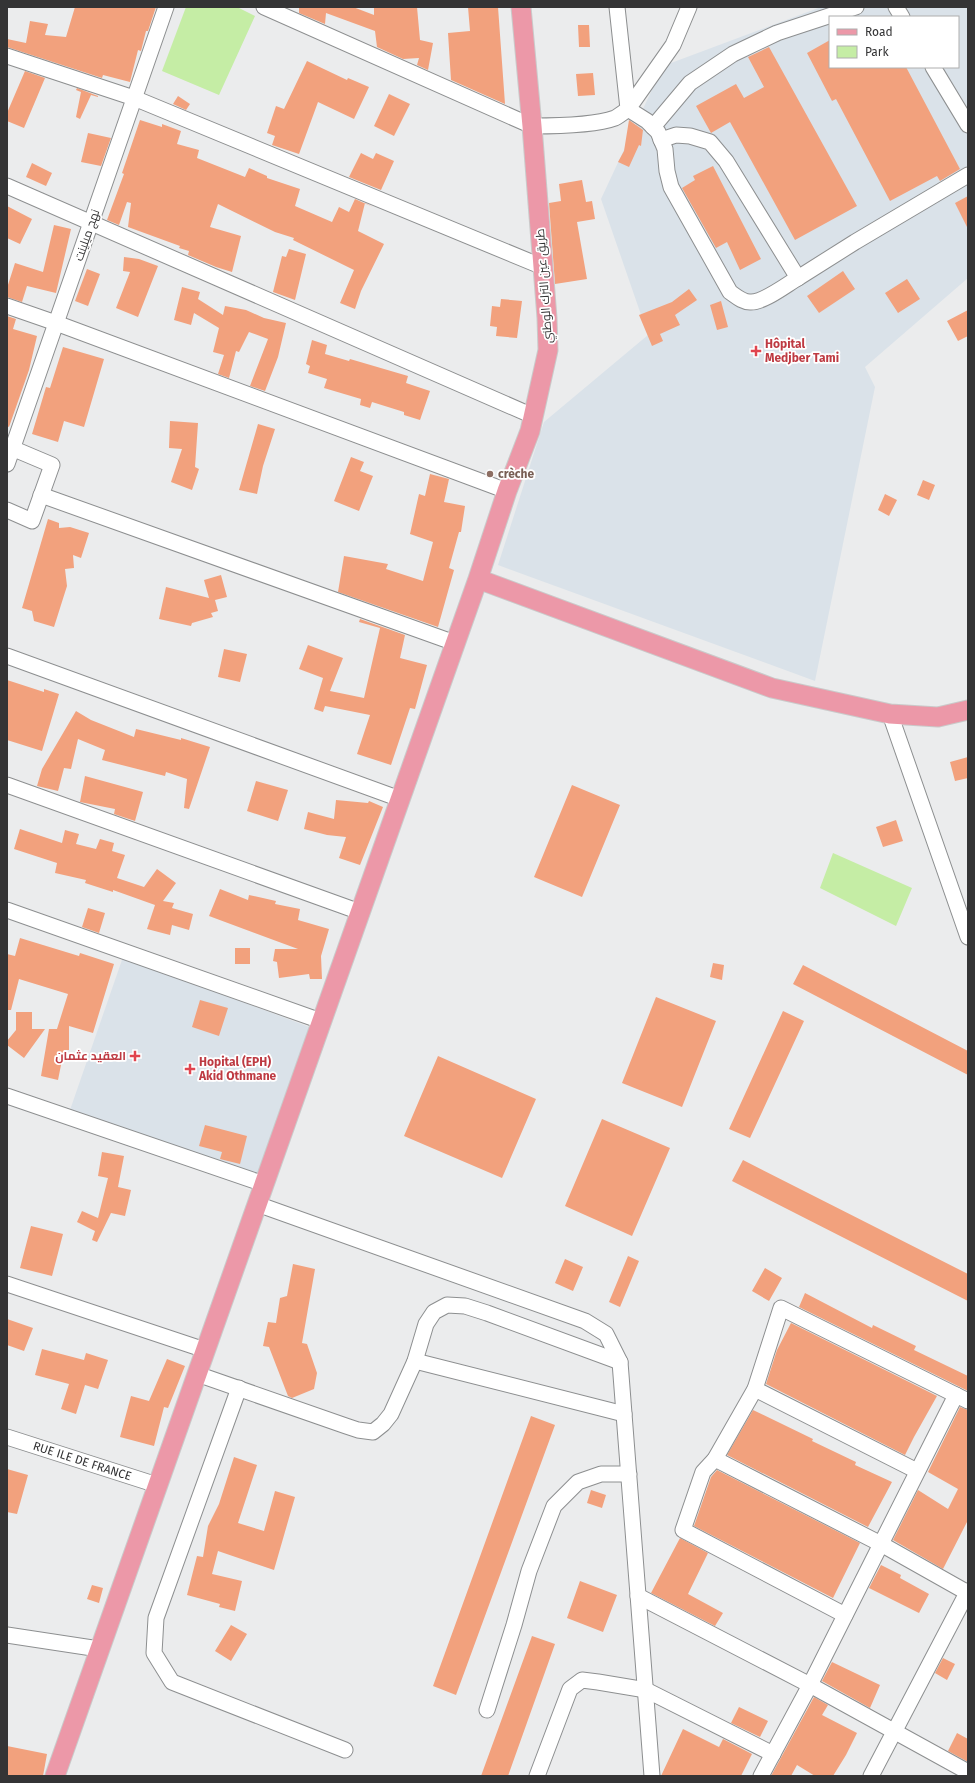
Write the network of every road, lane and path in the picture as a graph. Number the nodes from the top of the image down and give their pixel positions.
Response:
1 (166, 7) edge
2 (264, 7) edge
3 (521, 7) edge
4 (617, 7) edge
5 (689, 7) edge
6 (856, 7) edge
7 (896, 7) edge
8 (901, 16) edge
9 (7, 56) edge
10 (934, 68) edge
11 (134, 98) junction
12 (628, 109) junction
13 (968, 125) edge
14 (532, 126) junction
15 (657, 134) junction
16 (968, 175) edge
17 (7, 186) edge
18 (91, 224) junction
19 (543, 267) junction
20 (798, 278) junction
21 (7, 306) edge
22 (56, 323) junction
23 (533, 416) junction
24 (10, 447) edge
25 (7, 464) edge
26 (507, 491) junction
27 (41, 495) junction
28 (7, 510) edge
29 (478, 579) junction
30 (455, 643) junction
31 (7, 656) edge
32 (968, 710) edge
33 (890, 714) junction
34 (7, 785) edge
35 (400, 799) junction
36 (7, 910) edge
37 (360, 912) junction
38 (968, 937) edge
39 (321, 1021) junction
40 (7, 1096) edge
41 (264, 1184) junction
42 (257, 1204) junction
43 (7, 1284) edge
44 (205, 1350) junction
45 (415, 1361) junction
46 (620, 1362) junction
47 (197, 1374) junction
48 (239, 1388) junction
49 (755, 1389) junction
50 (962, 1398) edge
51 (624, 1414) junction
52 (7, 1437) edge
53 (715, 1459) junction
54 (917, 1471) junction
55 (629, 1474) junction
56 (157, 1485) junction
57 (881, 1544) junction
58 (968, 1592) edge
59 (638, 1596) junction
60 (845, 1615) junction
61 (7, 1635) edge
62 (100, 1649) junction
63 (810, 1685) junction
64 (646, 1690) junction
65 (487, 1710) dead end
66 (894, 1732) junction
67 (345, 1750) dead end
68 (773, 1754) junction
69 (968, 1772) edge
70 (55, 1776) edge
71 (537, 1776) edge
72 (652, 1776) edge
73 (761, 1776) edge
74 (871, 1776) edge

1 - 11 street, نهج ميلينت
2 - 14 street
3 - 14 main road, طريق عين الترك الوطني
4 - 12 street
5 - 12 street
6 - 15 street
7 - 8 street
9 - 11 street
10 - 13 street
11 - 18 street, نهج ميلينت
11 - 19 street
12 - 14 street
12 - 15 street
14 - 19 main road, طريق عين الترك الوطني
15 - 20 street
15 - 20 street
16 - 20 street
17 - 18 street
18 - 22 street, نهج ميلينت
18 - 23 street
19 - 23 main road, طريق عين الترك الوطني
21 - 22 street
22 - 24 street, نهج ميلينت
22 - 26 street
23 - 26 main road, طريق عين الترك الوطني
24 - 25 street, نهج ميلينت
24 - 27 street
26 - 29 main road, طريق عين الترك الوطني
27 - 28 street
27 - 30 street
29 - 30 main road, طريق عين الترك الوطني
29 - 33 main road
30 - 35 main road, طريق عين الترك الوطني
31 - 35 street
32 - 33 main road
33 - 38 street
34 - 37 street
35 - 37 main road, طريق عين الترك الوطني
36 - 39 street
37 - 39 main road, طريق عين الترك الوطني
39 - 41 main road, طريق عين الترك الوطني
40 - 41 street
41 - 42 main road, طريق عين الترك الوطني
42 - 44 main road, طريق عين الترك الوطني
42 - 46 street
43 - 44 street
44 - 47 main road, طريق عين الترك الوطني
45 - 46 street
45 - 48 street
45 - 51 street
46 - 51 street
47 - 48 street
47 - 56 main road, طريق عين الترك الوطني
48 - 67 street
49 - 50 street
49 - 53 street
49 - 54 street
50 - 54 street
51 - 55 street
52 - 56 street, RUE ILE DE FRANCE
53 - 57 street
53 - 60 street
54 - 57 street
55 - 59 street
55 - 65 street
56 - 62 main road, طريق عين الترك الوطني
57 - 58 street
57 - 60 street
58 - 66 street
59 - 63 street
59 - 64 street
60 - 63 street
61 - 62 street
62 - 70 main road, طريق عين الترك الوطني
63 - 66 street
63 - 68 street
64 - 68 street
64 - 71 street
64 - 72 street
66 - 69 street
66 - 74 street
68 - 73 street

